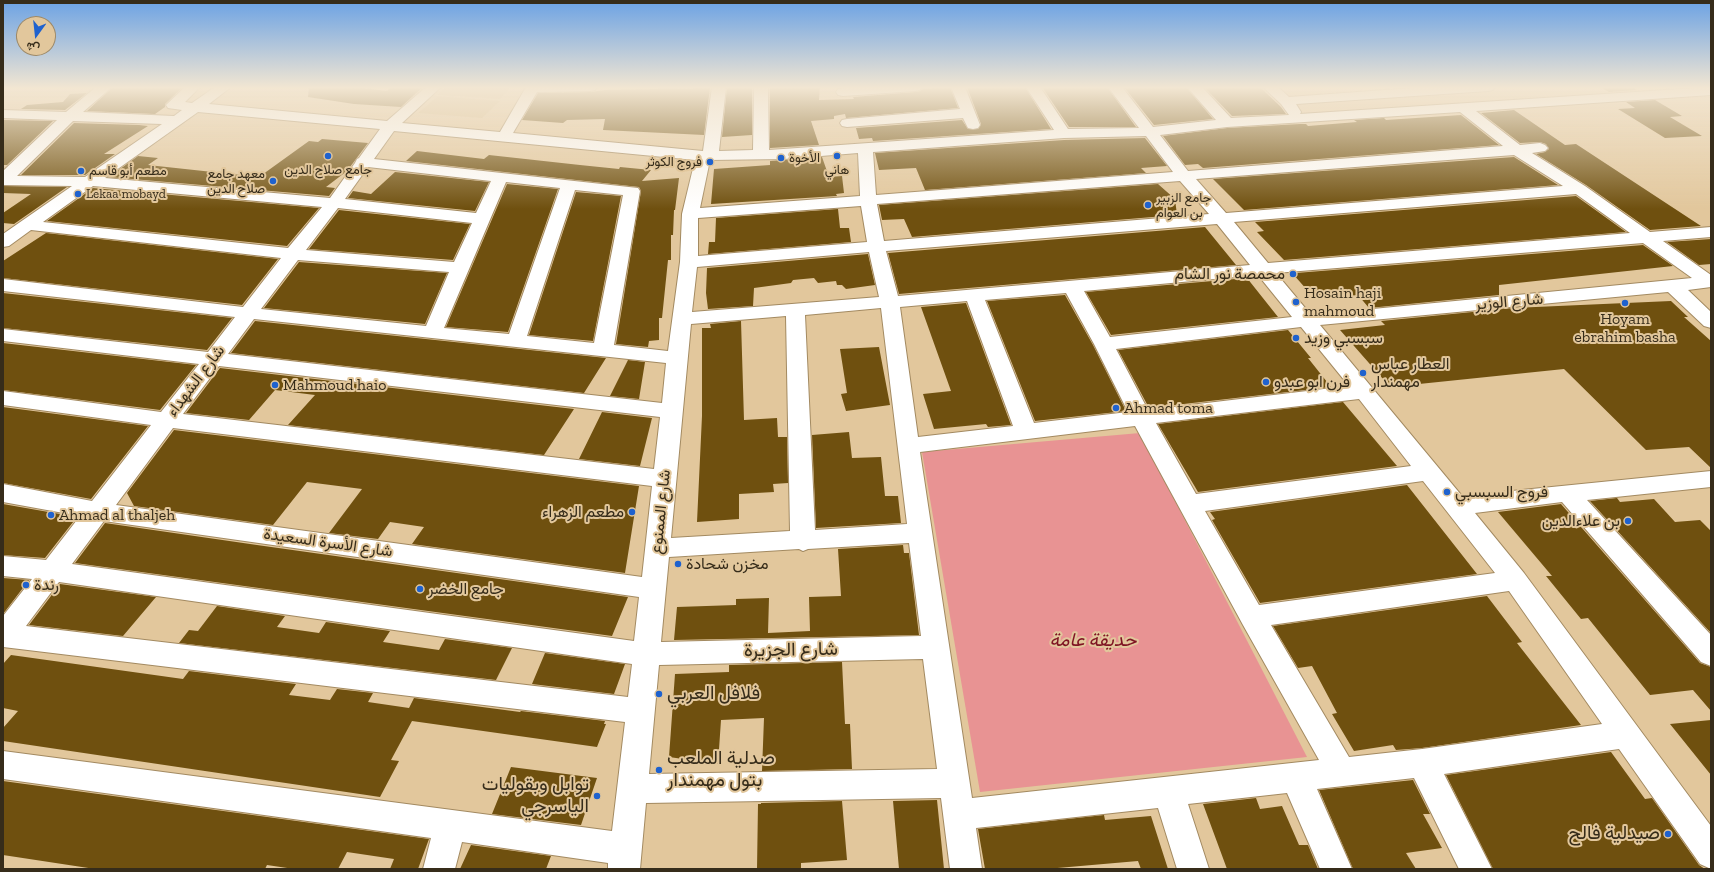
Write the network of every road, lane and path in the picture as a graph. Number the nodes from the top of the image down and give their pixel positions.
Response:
1 (58, 128) edge
2 (166, 128) edge
3 (389, 128) edge
4 (409, 128) edge
5 (509, 128) edge
6 (712, 128) edge
7 (761, 128) edge
8 (849, 128) edge
9 (974, 128) edge
10 (1060, 128) edge
11 (1145, 128) edge
12 (1186, 128) edge
13 (1489, 128) edge
14 (1148, 132) junction
15 (1064, 134) junction
16 (504, 136) junction
17 (980, 140) junction
18 (1540, 148) dead end
19 (858, 149) junction
20 (1518, 150) junction
21 (761, 155) junction
22 (707, 156) junction
23 (362, 162) junction
24 (1183, 175) junction
25 (500, 177) junction
26 (3, 180) edge
27 (90, 181) junction
28 (569, 184) junction
29 (1578, 189) junction
30 (868, 199) junction
31 (334, 203) junction
32 (690, 214) junction
33 (482, 219) junction
34 (1222, 219) junction
35 (28, 225) junction
36 (1711, 232) edge
37 (1645, 237) junction
38 (4, 241) edge
39 (876, 246) junction
40 (293, 254) junction
41 (690, 262) junction
42 (460, 268) junction
43 (1262, 269) junction
44 (1710, 282) edge
45 (3, 284) edge
46 (1072, 286) junction
47 (1673, 286) junction
48 (974, 294) junction
49 (890, 302) junction
50 (795, 310) junction
51 (248, 314) junction
52 (682, 319) junction
53 (1306, 321) junction
54 (1711, 322) edge
55 (432, 333) junction
56 (3, 335) edge
57 (516, 341) junction
58 (1104, 344) junction
59 (603, 350) junction
60 (677, 358) junction
61 (213, 359) junction
62 (1364, 391) junction
63 (3, 398) edge
64 (672, 411) junction
65 (1142, 418) junction
66 (167, 420) junction
67 (1026, 432) junction
68 (908, 446) junction
69 (1429, 472) junction
70 (664, 479) junction
71 (1711, 479) edge
72 (1567, 493) junction
73 (3, 494) edge
74 (1189, 504) junction
75 (1455, 506) junction
76 (98, 511) junction
77 (920, 533) junction
78 (803, 541) junction
79 (657, 548) junction
80 (3, 566) edge
81 (53, 571) junction
82 (1516, 580) junction
83 (653, 589) junction
84 (1252, 617) junction
85 (3, 635) edge
86 (936, 647) junction
87 (646, 654) junction
88 (1711, 654) edge
89 (640, 711) junction
90 (1627, 734) junction
91 (1422, 763) junction
92 (3, 765) edge
93 (1341, 771) junction
94 (1296, 777) junction
95 (954, 783) junction
96 (632, 789) junction
97 (1168, 791) junction
98 (959, 814) junction
99 (450, 826) junction
100 (1711, 853) edge
101 (625, 859) edge
102 (439, 869) edge
103 (966, 869) edge
104 (1193, 869) edge
105 (1336, 869) edge
106 (1476, 869) edge

1 - 26 street
2 - 27 street
3 - 23 street, شارع الشهداء
4 - 16 street
5 - 16 street
6 - 22 street, شارع الممنوع
7 - 21 street
8 - 19 street
9 - 17 street
10 - 15 street
11 - 14 street
12 - 14 street
13 - 20 street
14 - 15 street
14 - 24 street
15 - 17 street
16 - 22 street
17 - 19 street
18 - 20 street
19 - 21 street
19 - 30 street
20 - 24 street
20 - 29 street
21 - 22 street
22 - 32 street, شارع الممنوع
23 - 25 street
23 - 31 street, شارع الشهداء
24 - 30 street
24 - 34 street
25 - 28 street
25 - 33 street
26 - 27 street
27 - 31 street
27 - 35 street
28 - 57 street
28 - 59 street
29 - 34 street
29 - 37 street
30 - 32 street
30 - 39 street
31 - 33 street
31 - 40 street, شارع الشهداء
32 - 41 street, شارع الممنوع
33 - 42 street
34 - 39 street
34 - 43 street
35 - 38 street
35 - 40 street
36 - 37 street
37 - 43 street
37 - 44 street
39 - 41 street
39 - 49 street
40 - 42 street
40 - 51 street, شارع الشهداء
41 - 52 street, شارع الممنوع
42 - 55 street
43 - 46 street
43 - 53 street
44 - 47 street, شارع الوزير
45 - 51 street
46 - 48 street
46 - 58 street
47 - 53 street, شارع الوزير
47 - 54 street
48 - 49 street
48 - 67 street
49 - 50 street
49 - 68 street
50 - 52 street
50 - 78 street
51 - 55 street
51 - 61 street, شارع الشهداء
52 - 60 street, شارع الممنوع
53 - 58 street, شارع الوزير
53 - 62 street
55 - 57 street
56 - 61 street
57 - 59 street
58 - 65 street
59 - 60 street
60 - 64 street, شارع الممنوع
61 - 64 street
61 - 66 street, شارع الشهداء
62 - 65 street
62 - 69 street
63 - 66 street
64 - 70 street, شارع الممنوع
65 - 67 street
65 - 74 street
66 - 70 street
66 - 76 street, شارع الشهداء
67 - 68 street
68 - 77 street
69 - 74 street
69 - 75 street
70 - 79 street, شارع الممنوع
71 - 72 street
72 - 75 street
72 - 88 street
73 - 76 street, شارع الأسرة السعيدة
74 - 84 street
75 - 82 street
76 - 81 street, شارع الشهداء
76 - 83 street, شارع الأسرة السعيدة
77 - 78 street
77 - 86 street
78 - 79 street
79 - 83 street, شارع الممنوع
80 - 81 street, شارع الجزيرة
81 - 85 street, شارع الشهداء
81 - 87 street, شارع الجزيرة
82 - 84 street
82 - 90 street
83 - 87 street, شارع الممنوع
84 - 93 street
85 - 89 street
86 - 87 street, شارع الجزيرة
86 - 95 street
87 - 89 street, شارع الممنوع
89 - 96 street, شارع الممنوع
90 - 91 street
90 - 100 street
91 - 93 street
91 - 106 street
92 - 99 street
93 - 94 street
94 - 97 street
94 - 105 street
95 - 96 street
95 - 98 street
96 - 101 street, شارع الممنوع
97 - 98 street
97 - 104 street
98 - 103 street
99 - 101 street
99 - 102 street

